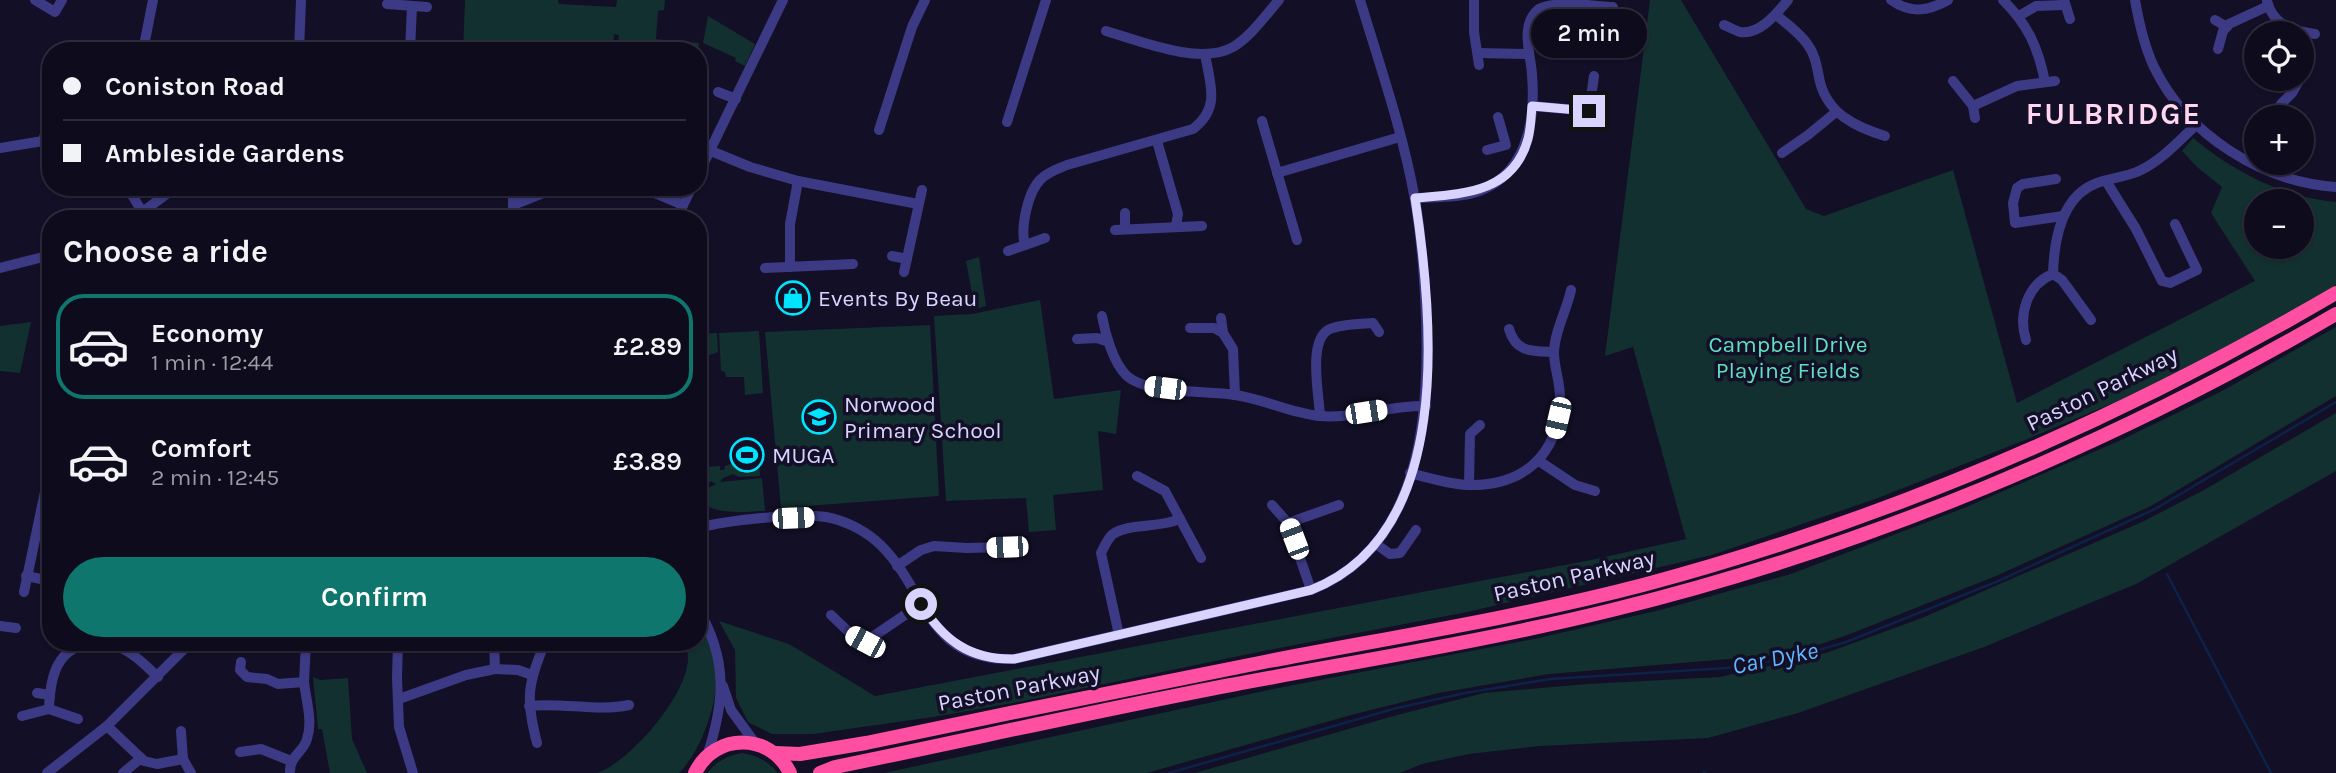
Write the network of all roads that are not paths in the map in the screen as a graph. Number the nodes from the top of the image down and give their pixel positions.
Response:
1 (35, 0) edge
2 (62, 0) edge
3 (153, 0) edge
4 (301, 0) edge
5 (783, 0) edge
6 (925, 0) edge
7 (1046, 0) edge
8 (1279, 0) edge
9 (1360, 0) edge
10 (1474, 0) edge
11 (1788, 0) edge
12 (1891, 0) edge
13 (1948, 0) edge
14 (2003, 0) edge
15 (2135, 0) edge
16 (2064, 2) edge
17 (2268, 3) edge
18 (387, 5) dead end
19 (412, 6) junction
20 (427, 7) dead end
21 (1613, 7) dead end
22 (1776, 15) junction
23 (2019, 16) junction
24 (2070, 19) dead end
25 (2215, 20) dead end
26 (2277, 21) edge
27 (1724, 25) dead end
28 (2227, 27) junction
29 (1106, 31) dead end
30 (145, 42) edge
31 (299, 42) edge
32 (410, 42) edge
33 (2218, 49) dead end
34 (1478, 53) junction
35 (1205, 54) junction
36 (1529, 54) junction
37 (1479, 65) dead end
38 (1594, 76) dead end
39 (1953, 81) dead end
40 (2292, 91) edge
41 (718, 92) dead end
42 (736, 99) junction
43 (2290, 105) edge
44 (1532, 106) junction
45 (1973, 106) junction
46 (1836, 112) junction
47 (1498, 117) dead end
48 (1975, 118) dead end
49 (1262, 121) dead end
50 (1007, 122) dead end
51 (2197, 124) junction
52 (878, 130) dead end
53 (1885, 136) dead end
54 (1400, 137) junction
55 (42, 141) edge
56 (1157, 141) junction
57 (1506, 145) junction
58 (0, 148) edge
59 (1487, 150) dead end
60 (711, 151) junction
61 (1522, 152) junction
62 (1782, 153) dead end
63 (707, 158) edge
64 (1277, 173) junction
65 (2056, 179) dead end
66 (2106, 180) junction
67 (798, 181) junction
68 (2336, 187) edge
69 (922, 190) dead end
70 (165, 196) edge
71 (513, 196) edge
72 (536, 196) edge
73 (662, 196) edge
74 (688, 196) edge
75 (1415, 198) junction
76 (918, 204) junction
77 (513, 205) junction
78 (683, 205) junction
79 (147, 210) edge
80 (513, 210) edge
81 (680, 210) edge
82 (1125, 213) dead end
83 (2063, 216) junction
84 (2175, 224) dead end
85 (1176, 226) junction
86 (1202, 226) dead end
87 (1045, 238) dead end
88 (1297, 240) dead end
89 (1025, 245) junction
90 (1008, 251) dead end
91 (892, 256) dead end
92 (42, 257) edge
93 (907, 259) junction
94 (853, 264) dead end
95 (790, 267) junction
96 (0, 268) edge
97 (765, 268) dead end
98 (904, 272) dead end
99 (2053, 274) junction
100 (1571, 290) dead end
101 (2336, 293) edge
102 (2336, 314) edge
103 (1102, 316) dead end
104 (1221, 318) dead end
105 (2091, 320) dead end
106 (1190, 328) dead end
107 (1509, 329) dead end
108 (1379, 332) dead end
109 (1223, 333) junction
110 (1077, 339) dead end
111 (2026, 340) dead end
112 (1106, 341) junction
113 (1554, 352) junction
114 (1236, 395) junction
115 (1426, 406) junction
116 (1320, 416) junction
117 (1480, 425) dead end
118 (1539, 461) junction
119 (1410, 473) junction
120 (1137, 476) dead end
121 (1469, 485) junction
122 (1595, 491) dead end
123 (42, 504) edge
124 (1272, 505) dead end
125 (1339, 505) dead end
126 (1180, 519) junction
127 (1288, 523) junction
128 (707, 526) edge
129 (1416, 530) dead end
130 (1376, 544) junction
131 (1007, 547) dead end
132 (1202, 558) dead end
133 (897, 566) junction
134 (26, 576) junction
135 (42, 579) edge
136 (1311, 590) junction
137 (24, 592) dead end
138 (921, 604) junction
139 (831, 615) dead end
140 (0, 626) edge
141 (16, 628) dead end
142 (707, 629) edge
143 (1119, 635) junction
144 (68, 651) edge
145 (126, 651) edge
146 (183, 651) edge
147 (306, 651) edge
148 (398, 651) edge
149 (494, 651) edge
150 (541, 651) edge
151 (241, 662) dead end
152 (495, 669) junction
153 (532, 675) junction
154 (158, 677) junction
155 (721, 679) junction
156 (304, 682) junction
157 (37, 693) dead end
158 (50, 695) junction
159 (399, 699) junction
160 (629, 705) dead end
161 (529, 706) junction
162 (49, 709) junction
163 (22, 716) dead end
164 (78, 719) dead end
165 (107, 726) junction
166 (181, 731) dead end
167 (537, 743) dead end
168 (755, 743) junction
169 (240, 752) dead end
170 (775, 752) junction
171 (707, 756) junction
172 (141, 758) junction
173 (183, 759) junction
174 (291, 761) junction
175 (47, 773) edge
176 (123, 773) edge
177 (191, 773) edge
178 (290, 773) edge
179 (413, 773) edge
180 (695, 773) edge
181 (790, 773) edge
182 (820, 773) edge

1 - 2 street
3 - 30 street
4 - 31 street
5 - 42 street
6 - 52 street
7 - 50 street
8 - 35 street
9 - 54 street
10 - 34 street
11 - 22 street
12 - 13 street
14 - 23 street
15 - 51 street
16 - 23 street
16 - 24 street
17 - 26 street
17 - 28 street
18 - 19 street
19 - 20 street
19 - 32 street
21 - 36 street
22 - 27 street
22 - 46 street
23 - 45 street
25 - 28 street
28 - 33 street
29 - 35 street
34 - 36 street
34 - 37 street
35 - 56 street
36 - 44 street
38 - 44 street
39 - 45 street
40 - 43 street
41 - 42 street
42 - 60 street
44 - 61 street
45 - 48 street
46 - 53 street
46 - 62 street
47 - 57 street
49 - 64 street
51 - 66 street
51 - 68 street
54 - 64 street
54 - 75 street
55 - 58 street
56 - 85 street
56 - 89 street
57 - 59 street
57 - 61 street
60 - 63 street
60 - 67 street
61 - 75 street
64 - 88 street
65 - 83 street
66 - 83 street
66 - 84 street
67 - 76 street
67 - 95 street
69 - 76 street
70 - 79 street
71 - 77 street
72 - 77 street
73 - 78 street
74 - 78 street
75 - 115 street
76 - 93 street
77 - 80 street
78 - 81 street
82 - 85 street
83 - 99 street
85 - 86 street
87 - 89 street
89 - 90 street
91 - 93 street
92 - 96 street
93 - 98 street
94 - 95 street
95 - 97 street
99 - 105 street
99 - 111 street
100 - 113 street
101 - 170 highway, Paston Parkway
102 - 182 highway, Paston Parkway
103 - 112 street
104 - 109 street
106 - 109 street
107 - 113 street
108 - 116 street
109 - 114 street
110 - 112 street
112 - 114 street
113 - 118 street
114 - 116 street
115 - 116 street
115 - 119 street
117 - 121 street
118 - 121 street
118 - 122 street
119 - 121 street
119 - 130 street
120 - 126 street
123 - 134 street
124 - 127 street
125 - 127 street
126 - 132 street
126 - 143 street
127 - 136 street
128 - 133 street
129 - 130 street
130 - 136 street
131 - 133 street
133 - 138 street
134 - 135 street
134 - 137 street
136 - 143 street
138 - 139 street
138 - 143 street
140 - 141 street
142 - 155 street
144 - 158 street
145 - 154 street
146 - 154 street
147 - 156 street
148 - 159 street
149 - 152 street
150 - 153 street
151 - 156 street
152 - 153 street
152 - 159 street
153 - 161 street
154 - 165 street
155 - 168 street
155 - 171 street
156 - 174 street
157 - 158 street
158 - 162 street
159 - 179 street
160 - 161 street
161 - 167 street
162 - 163 street
162 - 164 street
165 - 172 street
165 - 175 street
166 - 173 street
168 - 170 highway
168 - 171 highway
169 - 174 street
170 - 181 highway
171 - 180 highway
172 - 173 street
172 - 176 street
173 - 177 street
174 - 178 street

